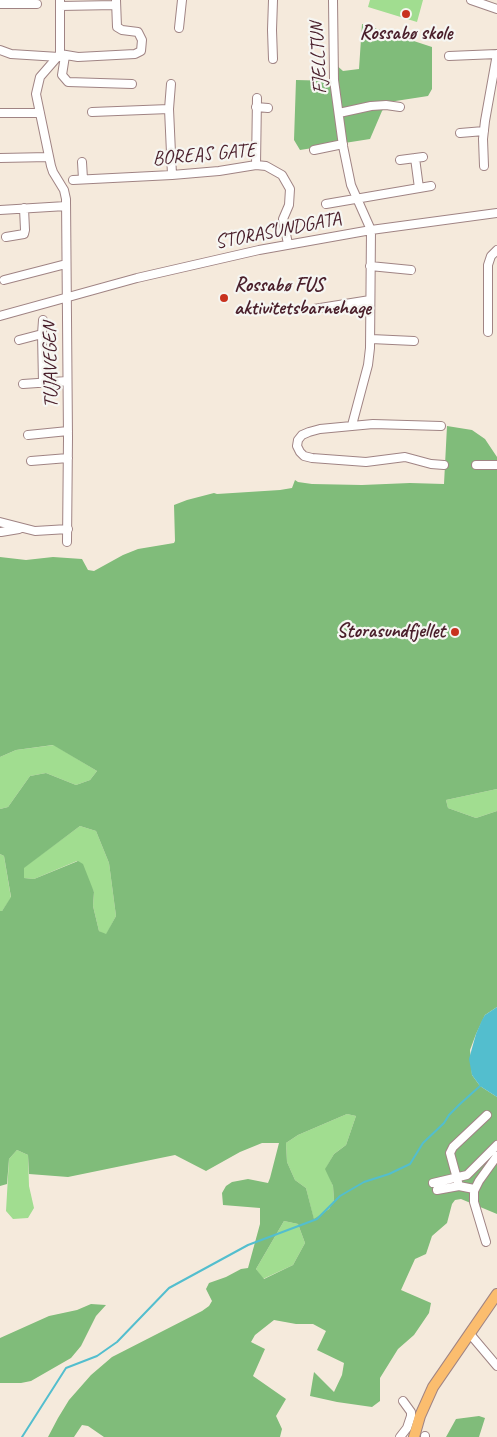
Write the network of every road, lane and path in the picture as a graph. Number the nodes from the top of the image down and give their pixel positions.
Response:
1 (182, 0) edge
2 (273, 0) edge
3 (333, 0) edge
4 (471, 0) edge
5 (116, 2) edge
6 (60, 3) edge
7 (0, 4) edge
8 (37, 4) dead end
9 (497, 9) edge
10 (179, 28) dead end
11 (0, 50) edge
12 (61, 56) junction
13 (449, 56) dead end
14 (497, 57) edge
15 (273, 60) dead end
16 (132, 84) dead end
17 (171, 84) dead end
18 (257, 98) dead end
19 (256, 107) junction
20 (400, 107) dead end
21 (268, 108) dead end
22 (169, 109) junction
23 (92, 112) dead end
24 (0, 113) edge
25 (40, 113) junction
26 (339, 114) junction
27 (484, 131) junction
28 (460, 133) dead end
29 (343, 144) junction
30 (314, 150) dead end
31 (49, 157) junction
32 (0, 158) edge
33 (400, 160) dead end
34 (82, 162) dead end
35 (256, 165) junction
36 (484, 166) dead end
37 (172, 175) junction
38 (82, 179) junction
39 (72, 180) dead end
40 (431, 186) dead end
41 (419, 188) junction
42 (357, 198) junction
43 (326, 204) dead end
44 (66, 206) junction
45 (24, 208) junction
46 (0, 210) edge
47 (497, 213) edge
48 (371, 230) junction
49 (6, 237) dead end
50 (288, 244) junction
51 (497, 250) edge
52 (66, 264) junction
53 (370, 266) junction
54 (411, 270) dead end
55 (4, 280) dead end
56 (67, 297) junction
57 (370, 300) junction
58 (314, 309) dead end
59 (0, 316) edge
60 (43, 320) dead end
61 (488, 332) dead end
62 (42, 334) junction
63 (371, 338) junction
64 (19, 340) dead end
65 (414, 341) dead end
66 (67, 381) junction
67 (43, 383) junction
68 (23, 384) dead end
69 (352, 425) junction
70 (440, 426) dead end
71 (68, 432) junction
72 (28, 435) dead end
73 (68, 458) junction
74 (31, 461) dead end
75 (444, 465) dead end
76 (476, 465) dead end
77 (497, 465) edge
78 (0, 522) edge
79 (20, 528) junction
80 (68, 529) junction
81 (1, 532) dead end
82 (67, 542) dead end
83 (487, 1115) dead end
84 (497, 1145) edge
85 (497, 1156) edge
86 (458, 1182) junction
87 (435, 1186) dead end
88 (474, 1189) junction
89 (486, 1242) dead end
90 (497, 1294) edge
91 (470, 1334) junction
92 (497, 1366) edge
93 (404, 1401) dead end
94 (420, 1434) edge
95 (400, 1437) edge
96 (409, 1437) edge

1 - 10 street
2 - 15 street
3 - 26 street, FJELLTUN
4 - 9 street
5 - 6 street
5 - 12 street
6 - 12 street
7 - 8 street
11 - 12 street
12 - 16 street
12 - 25 street, TUJAVEGEN
13 - 14 street
14 - 27 street
17 - 22 street
18 - 19 street
19 - 21 street
19 - 35 street
20 - 26 street, FJELLTUN
22 - 23 street
22 - 37 street
24 - 25 street
25 - 31 street, TUJAVEGEN
26 - 29 street, FJELLTUN
27 - 28 street
27 - 36 street
29 - 30 street
29 - 42 street, FJELLTUN
31 - 32 street
31 - 44 street, TUJAVEGEN
33 - 41 street
34 - 38 street
35 - 37 street, BOREAS GATE
35 - 50 street, BOREAS GATE
37 - 38 street, BOREAS GATE
38 - 39 street, BOREAS GATE
40 - 41 street
41 - 42 street
42 - 43 street
42 - 48 street, FJELLTUN
44 - 45 street
44 - 52 street, TUJAVEGEN
45 - 46 street
45 - 49 street
47 - 48 street, STORASUNDGATA
48 - 50 street, STORASUNDGATA
48 - 53 street
50 - 56 street, STORASUNDGATA
51 - 61 street
52 - 55 street
52 - 56 street, TUJAVEGEN
53 - 54 street
53 - 57 street
56 - 59 street, STORASUNDGATA
56 - 66 street, TUJAVEGEN
57 - 58 street
57 - 63 street
60 - 62 street
62 - 64 street
62 - 67 street
63 - 65 street
63 - 69 street
66 - 67 street
66 - 71 street, TUJAVEGEN
67 - 68 street
69 - 70 street
69 - 75 street
71 - 72 street, TUJAVEGEN
71 - 73 street, TUJAVEGEN
73 - 74 street
73 - 80 street, TUJAVEGEN
76 - 77 street
78 - 79 street
79 - 80 street
79 - 81 street
80 - 82 street, TUJAVEGEN
83 - 86 street
84 - 86 street
85 - 88 street
86 - 87 street
86 - 88 street
88 - 89 street
90 - 91 main road
91 - 92 street
91 - 94 main road
93 - 95 street
94 - 96 main road

